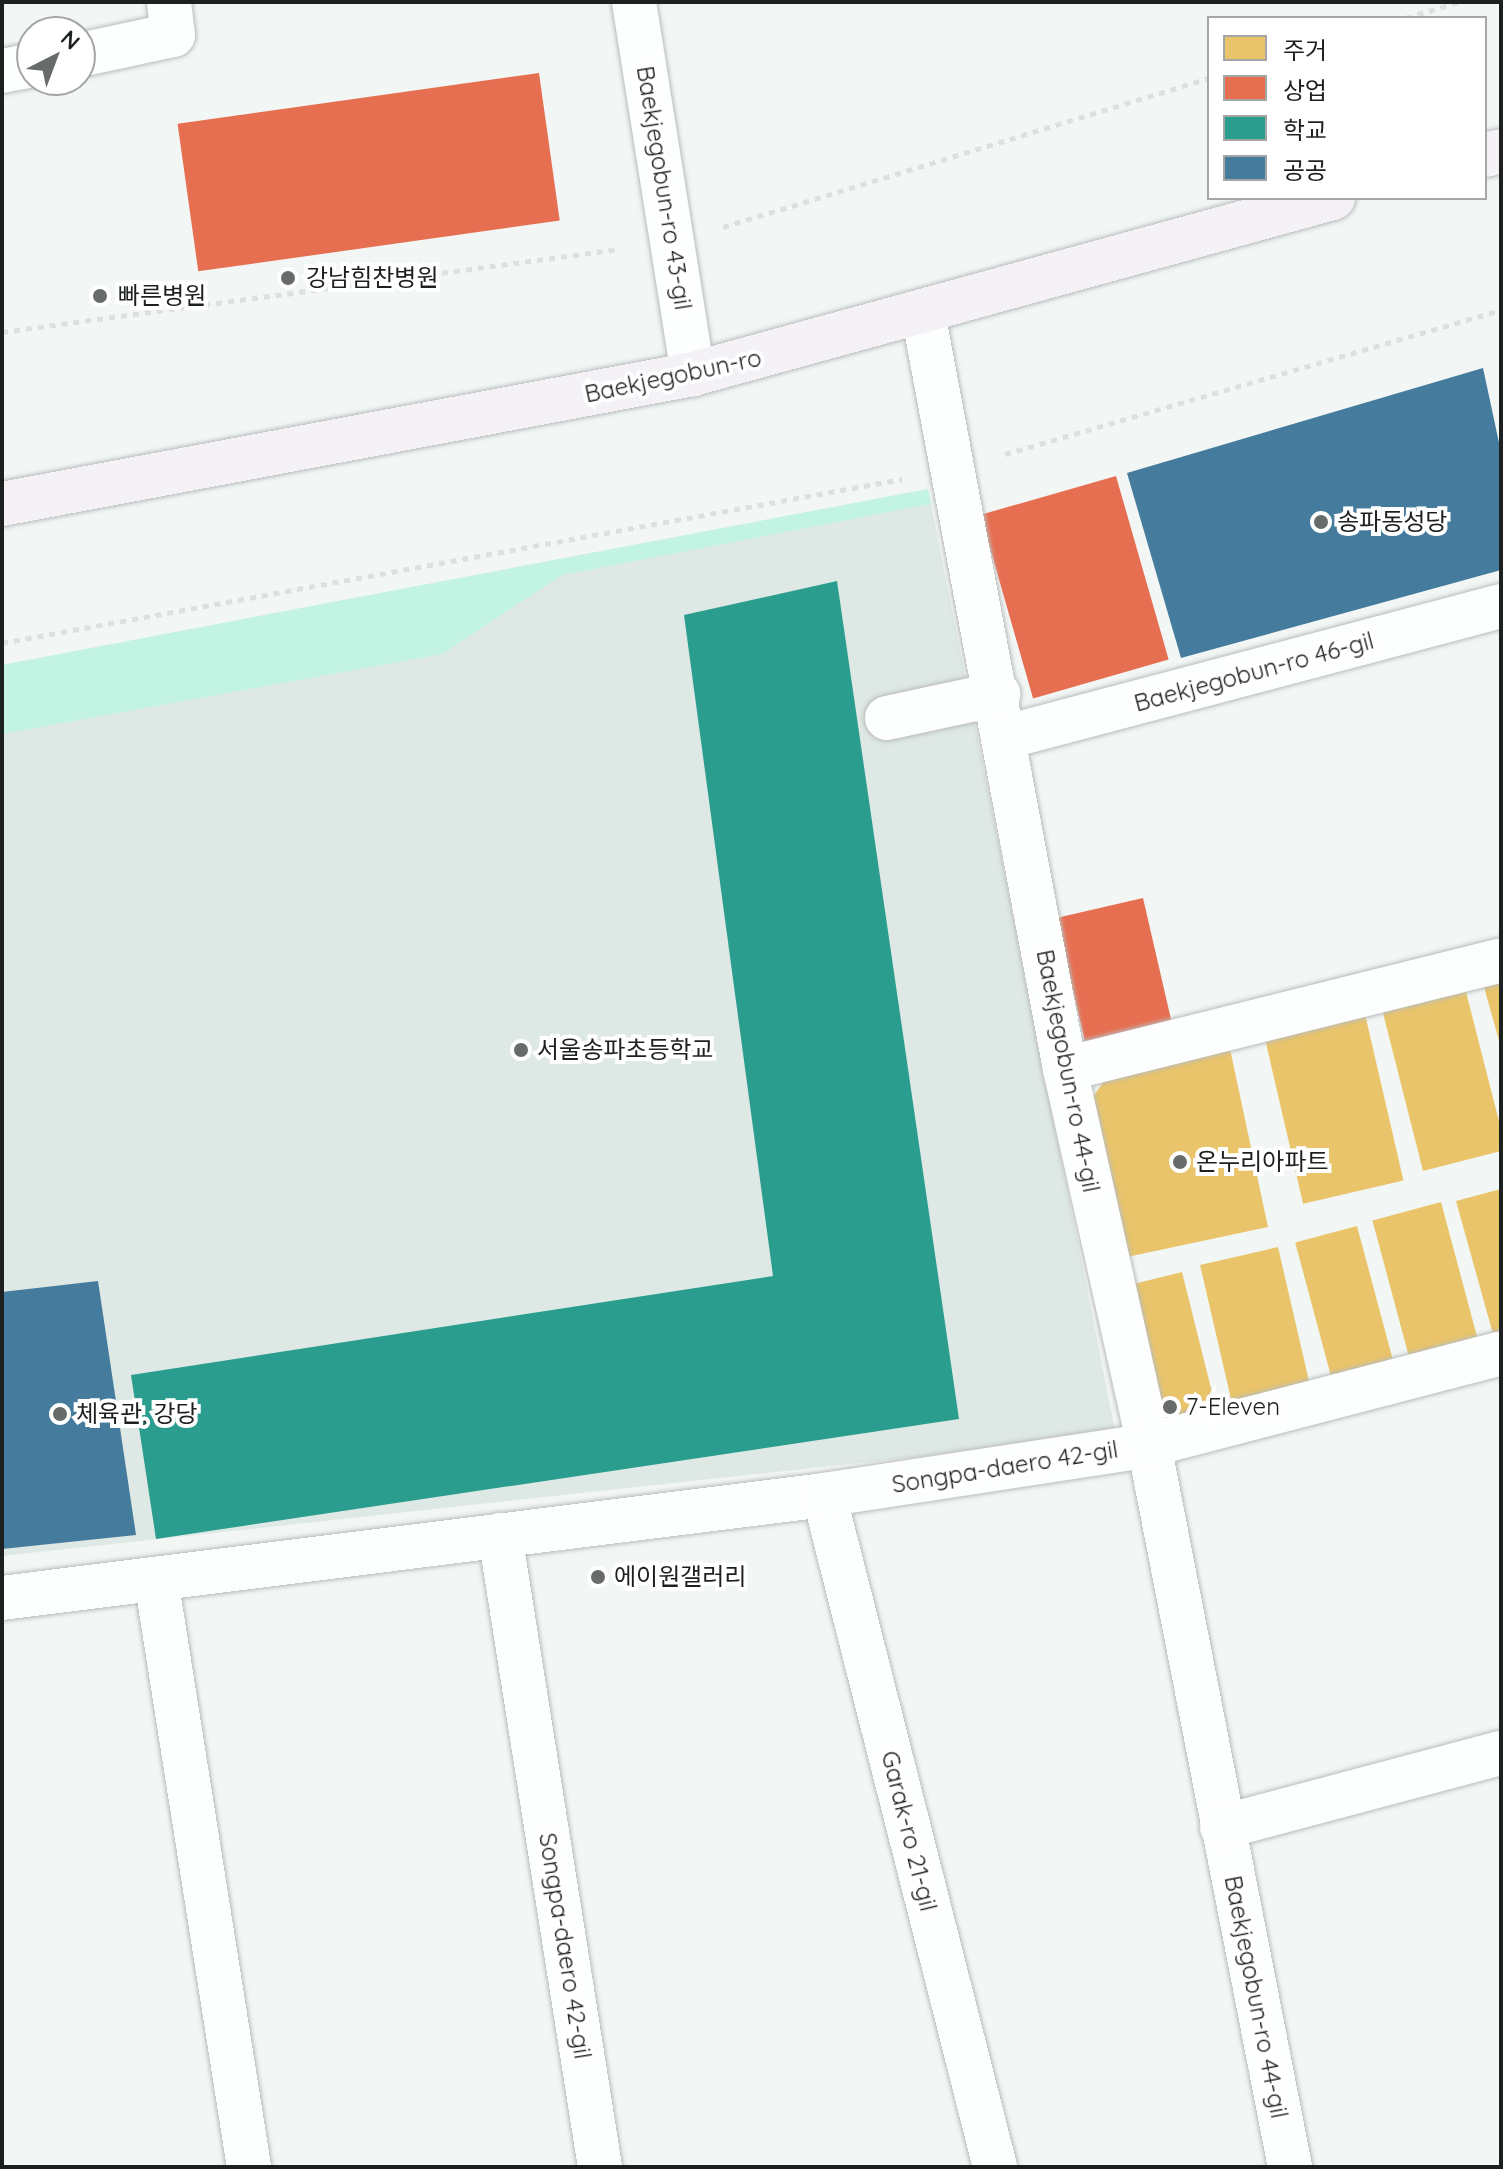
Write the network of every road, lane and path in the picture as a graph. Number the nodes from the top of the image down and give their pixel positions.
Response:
1 (634, 2) edge
2 (1459, 2) edge
3 (1413, 16) edge
4 (171, 18) edge
5 (96, 48) edge
6 (1207, 79) edge
7 (1326, 200) edge
8 (674, 242) junction
9 (1501, 310) edge
10 (923, 313) junction
11 (2, 332) edge
12 (693, 374) junction
13 (953, 469) junction
14 (2, 504) edge
15 (1501, 606) edge
16 (2, 643) edge
17 (998, 694) junction
18 (887, 718) dead end
19 (1006, 737) junction
20 (1501, 960) edge
21 (1065, 1069) junction
22 (1501, 1353) edge
23 (1149, 1445) junction
24 (824, 1495) junction
25 (500, 1535) junction
26 (156, 1579) junction
27 (2, 1598) edge
28 (1501, 1753) edge
29 (1222, 1827) junction
30 (249, 2167) edge
31 (600, 2167) edge
32 (995, 2167) edge
33 (1290, 2167) edge

1 - 8 street, Baekjegobun-ro 43-gil
2 - 3 path
4 - 5 street
6 - 8 path
7 - 10 main road, Baekjegobun-ro
8 - 11 path
8 - 12 street, Baekjegobun-ro 43-gil
9 - 13 path
10 - 12 main road, Baekjegobun-ro
10 - 13 street, Baekjegobun-ro 44-gil
12 - 14 main road, Baekjegobun-ro
13 - 16 path
13 - 17 street, Baekjegobun-ro 44-gil
15 - 19 street, Baekjegobun-ro 46-gil
17 - 18 street
17 - 19 street, Baekjegobun-ro 44-gil
19 - 21 street, Baekjegobun-ro 44-gil
20 - 21 street
21 - 23 street, Baekjegobun-ro 44-gil
22 - 23 street, Songpa-daero 42-gil
23 - 24 street, Songpa-daero 42-gil
23 - 29 street, Baekjegobun-ro 44-gil
24 - 25 street, Songpa-daero 42-gil
24 - 32 street, Garak-ro 21-gil
25 - 26 street, Songpa-daero 42-gil
25 - 31 street, Songpa-daero 42-gil
26 - 27 street, Songpa-daero 42-gil
26 - 30 street
28 - 29 street
29 - 33 street, Baekjegobun-ro 44-gil

